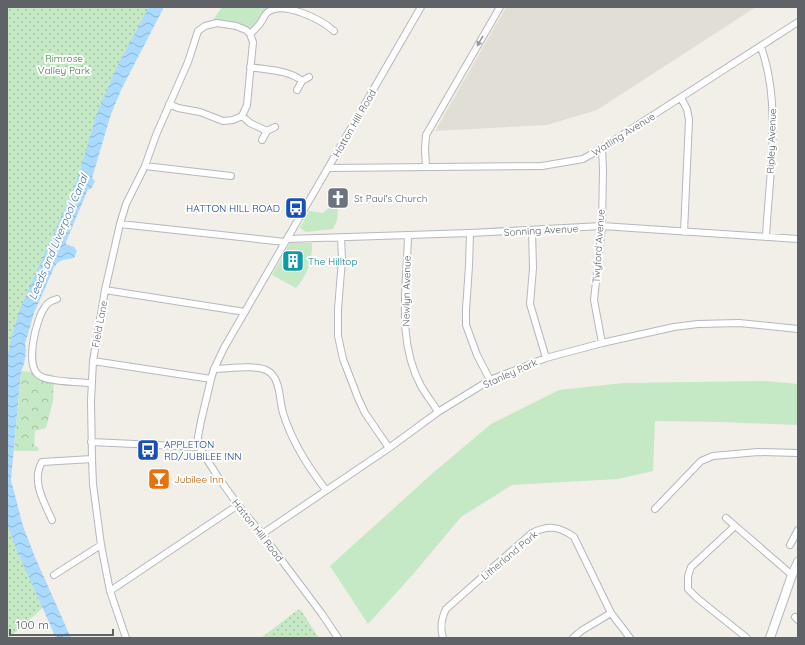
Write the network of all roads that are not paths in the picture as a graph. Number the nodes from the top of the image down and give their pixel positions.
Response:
1 (276, 7) edge
2 (421, 7) edge
3 (500, 7) edge
4 (798, 22) edge
5 (334, 31) dead end
6 (250, 34) junction
7 (761, 47) junction
8 (250, 67) junction
9 (309, 77) dead end
10 (302, 81) junction
11 (297, 90) dead end
12 (681, 98) junction
13 (169, 104) junction
14 (242, 116) junction
15 (274, 127) dead end
16 (267, 131) junction
17 (262, 140) dead end
18 (602, 148) junction
19 (145, 166) junction
20 (426, 167) junction
21 (328, 168) junction
22 (231, 176) dead end
23 (120, 224) junction
24 (602, 226) junction
25 (532, 230) junction
26 (684, 232) junction
27 (470, 233) junction
28 (408, 235) junction
29 (766, 237) junction
30 (341, 238) junction
31 (798, 239) edge
32 (286, 241) junction
33 (105, 290) junction
34 (57, 299) dead end
35 (245, 312) junction
36 (798, 329) edge
37 (602, 343) junction
38 (546, 358) junction
39 (93, 361) junction
40 (214, 369) junction
41 (211, 379) junction
42 (490, 380) junction
43 (92, 384) junction
44 (438, 412) junction
45 (91, 442) junction
46 (199, 447) junction
47 (389, 448) junction
48 (798, 453) edge
49 (92, 459) junction
50 (326, 490) junction
51 (238, 505) junction
52 (655, 509) dead end
53 (726, 518) dead end
54 (52, 520) dead end
55 (735, 526) junction
56 (798, 530) edge
57 (262, 534) junction
58 (101, 545) junction
59 (790, 545) dead end
60 (797, 565) edge
61 (54, 575) dead end
62 (792, 575) junction
63 (110, 591) junction
64 (611, 613) junction
65 (126, 638) edge
66 (338, 638) edge
67 (442, 638) edge
68 (573, 638) edge
69 (630, 638) edge
70 (747, 638) edge
71 (770, 638) edge

1 - 5 street
1 - 6 street
2 - 21 street, Hatton Hill Road
3 -> 20 street
4 - 7 street, Watling Avenue
6 - 8 street
6 - 13 street, Field Lane
7 - 12 street, Watling Avenue
7 - 29 street, Ripley Avenue
8 - 10 street
8 - 14 street
9 - 10 street
10 - 11 street
12 - 18 street, Watling Avenue
12 - 26 street
13 - 14 street
13 - 19 street, Field Lane
14 - 16 street
15 - 16 street
16 - 17 street
18 - 20 street, Watling Avenue
18 - 24 street, Twyford Avenue
19 - 22 street
19 - 23 street, Field Lane
20 - 21 street, Watling Avenue
21 - 32 street, Hatton Hill Road
23 - 32 street, Sonning Avenue
23 - 33 street, Field Lane
24 - 25 street, Sonning Avenue
24 - 26 street, Sonning Avenue
24 - 37 street, Twyford Avenue
25 - 27 street, Sonning Avenue
25 - 38 street
26 - 29 street, Sonning Avenue
27 - 28 street, Sonning Avenue
27 - 42 street
28 - 30 street, Sonning Avenue
28 - 44 street, Newlyn Avenue
29 - 31 street, Sonning Avenue
30 - 32 street, Sonning Avenue
30 - 47 street
32 - 35 street, Hatton Hill Road
33 - 35 street
33 - 39 street, Field Lane
34 - 43 street
35 - 40 street, Hatton Hill Road
36 - 37 street, Stanley Park
37 - 38 street, Stanley Park
38 - 42 street, Stanley Park
39 - 41 street
39 - 43 street, Field Lane
40 - 41 street, Hatton Hill Road
40 - 50 street
41 - 46 street, Hatton Hill Road
42 - 44 street, Stanley Park
43 - 45 street, Field Lane
44 - 47 street, Stanley Park
45 - 46 street
45 - 49 street, Field Lane
46 - 51 street, Hatton Hill Road
47 - 50 street, Stanley Park
48 - 52 street
49 - 54 street
49 - 58 street, Field Lane
50 - 57 street, Stanley Park
51 - 57 street, Hatton Hill Road
51 - 63 street
53 - 55 street
55 - 62 street
55 - 70 street
56 - 59 street
57 - 66 street, Hatton Hill Road
58 - 61 street
58 - 63 street, Field Lane
60 - 62 main road
62 - 71 main road
63 - 65 street, Field Lane
64 - 67 street, Litherland Park
64 - 68 street
64 - 69 street, Litherland Park

